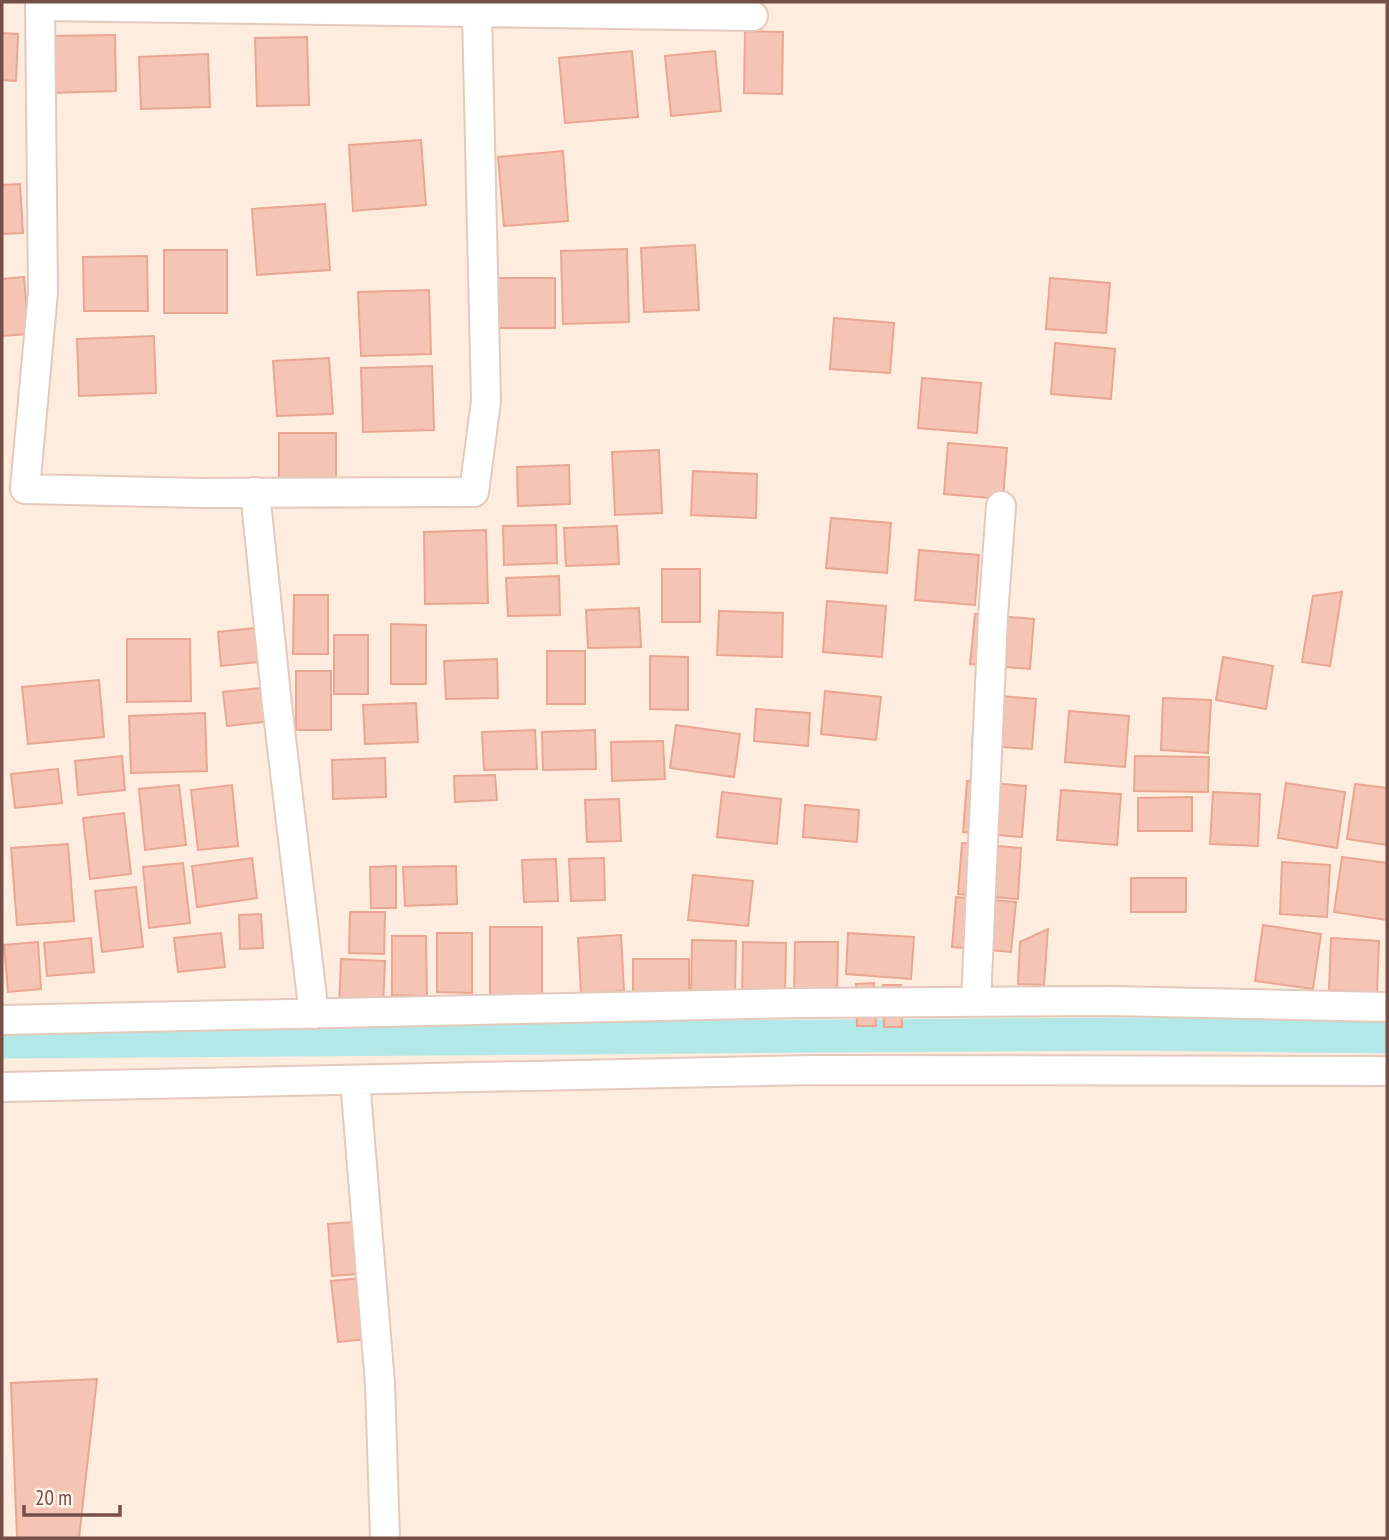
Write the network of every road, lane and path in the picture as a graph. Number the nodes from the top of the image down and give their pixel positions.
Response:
1 (40, 4) edge
2 (477, 12) junction
3 (753, 16) dead end
4 (255, 492) junction
5 (1001, 506) dead end
6 (976, 1002) junction
7 (1387, 1007) edge
8 (314, 1014) junction
9 (2, 1020) edge
10 (1387, 1071) edge
11 (355, 1080) junction
12 (2, 1087) edge
13 (385, 1538) edge

1 - 2 street
1 - 4 street
2 - 3 street
2 - 4 street
4 - 8 street
5 - 6 street
6 - 7 street
6 - 8 street
8 - 9 street
10 - 11 street
11 - 12 street
11 - 13 street

